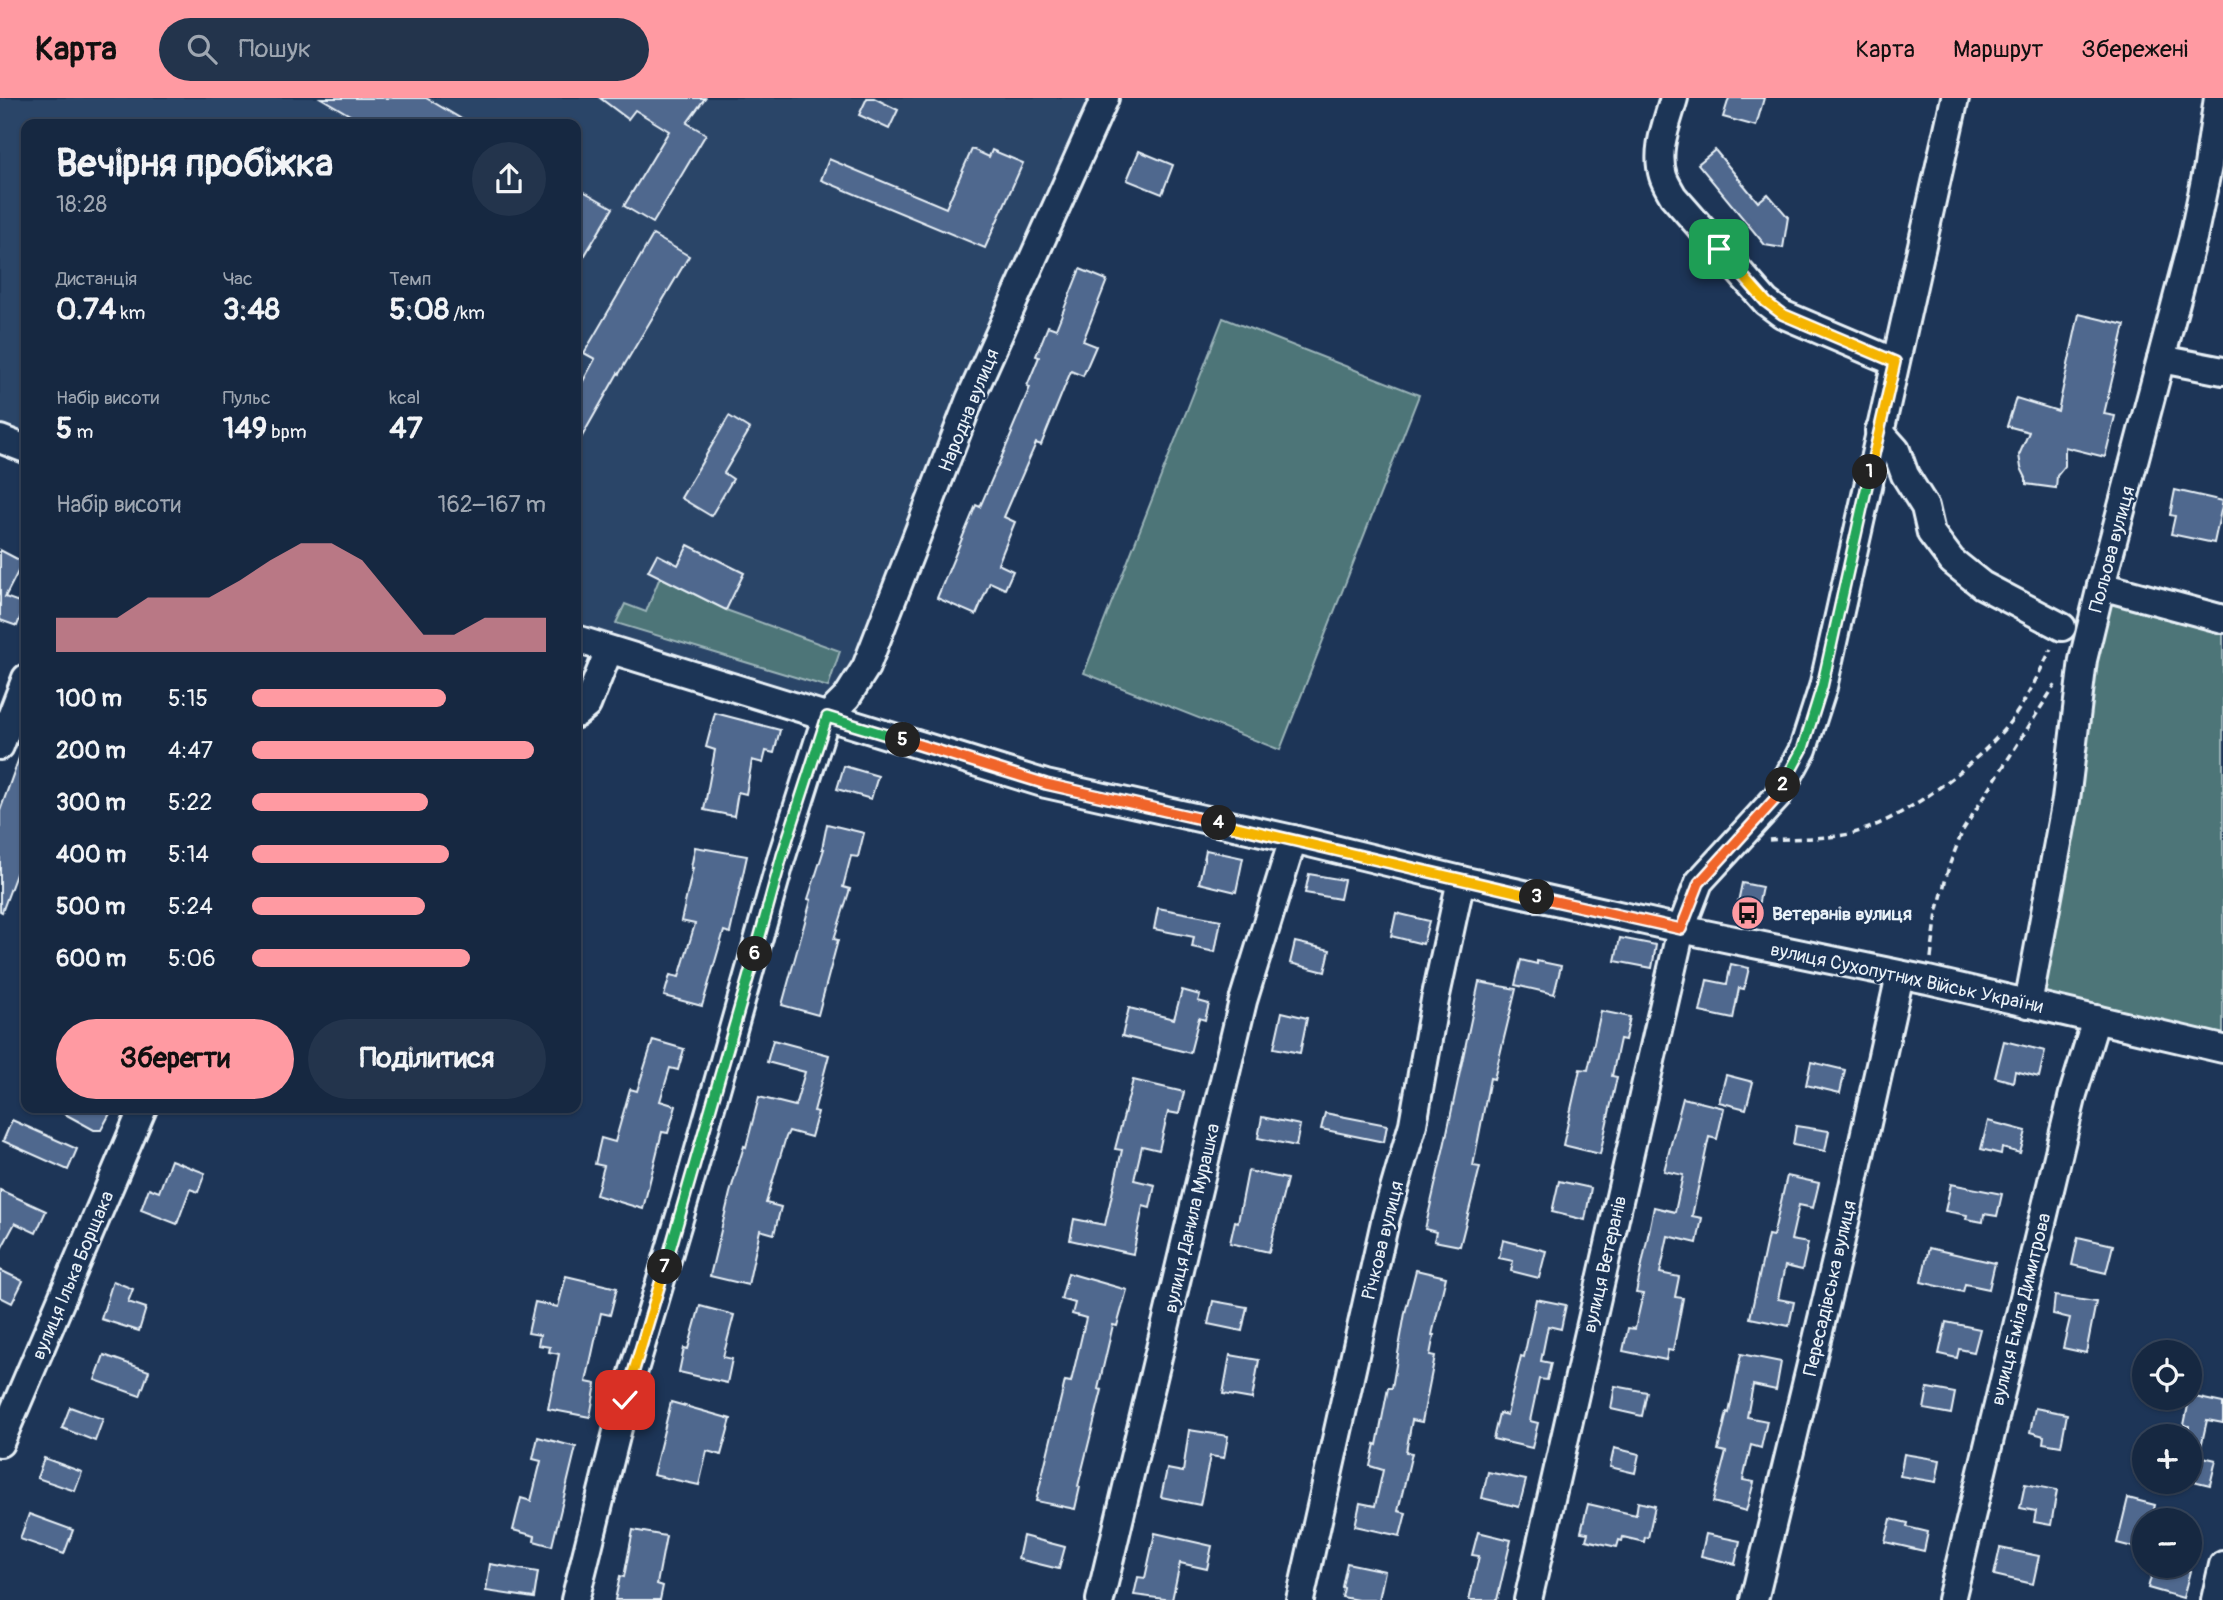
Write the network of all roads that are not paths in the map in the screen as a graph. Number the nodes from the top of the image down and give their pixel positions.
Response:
1 (1105, 98) edge
2 (1674, 98) edge
3 (1955, 98) edge
4 (2218, 98) edge
5 (2161, 359) junction
6 (1895, 362) junction
7 (2223, 371) edge
8 (1879, 431) junction
9 (0, 439) edge
10 (21, 447) edge
11 (2101, 586) junction
12 (2223, 619) edge
13 (2062, 627) road end
14 (581, 641) edge
15 (609, 650) junction
16 (21, 691) edge
17 (581, 710) edge
18 (827, 717) junction
19 (0, 746) edge
20 (1293, 839) junction
21 (1461, 880) junction
22 (1681, 929) junction
23 (1900, 975) junction
24 (2028, 1004) junction
25 (2096, 1019) junction
26 (2223, 1049) edge
27 (141, 1113) edge
28 (0, 1443) edge
29 (2223, 1565) edge
30 (575, 1600) edge
31 (1100, 1600) edge
32 (1300, 1600) edge
33 (1528, 1600) edge
34 (1754, 1600) edge
35 (1951, 1600) edge
36 (2215, 1600) edge

1 - 18 street, Народна вулиця
2 - 6 street
3 - 6 street, вулиця Ветеранів
4 - 5 street, Польова вулиця
5 - 7 street
5 - 11 street, Польова вулиця
6 - 8 street, вулиця Ветеранів
8 - 13 street
8 - 22 street, вулиця Ветеранів
9 - 10 street
11 - 12 street
11 - 24 street, Польова вулиця
14 - 15 street, вулиця Сухопутних Військ України
15 - 17 street
15 - 18 street, вулиця Сухопутних Військ України
16 - 19 street
18 - 20 street, вулиця Сухопутних Військ України
18 - 30 street
20 - 21 street, вулиця Сухопутних Військ України
20 - 31 street, вулиця Данила Мурашка
21 - 22 street, вулиця Сухопутних Військ України
21 - 32 street, Річкова вулиця
22 - 23 street, вулиця Сухопутних Військ України
22 - 33 street, вулиця Ветеранів
23 - 24 street, вулиця Сухопутних Військ України
23 - 34 street, Пересадівська вулиця
24 - 25 street, вулиця Сухопутних Військ України
25 - 26 street, вулиця Сухопутних Військ України
25 - 35 street, вулиця Еміла Димитрова
27 - 28 street, вулиця Ілька Борщака
29 - 36 street

